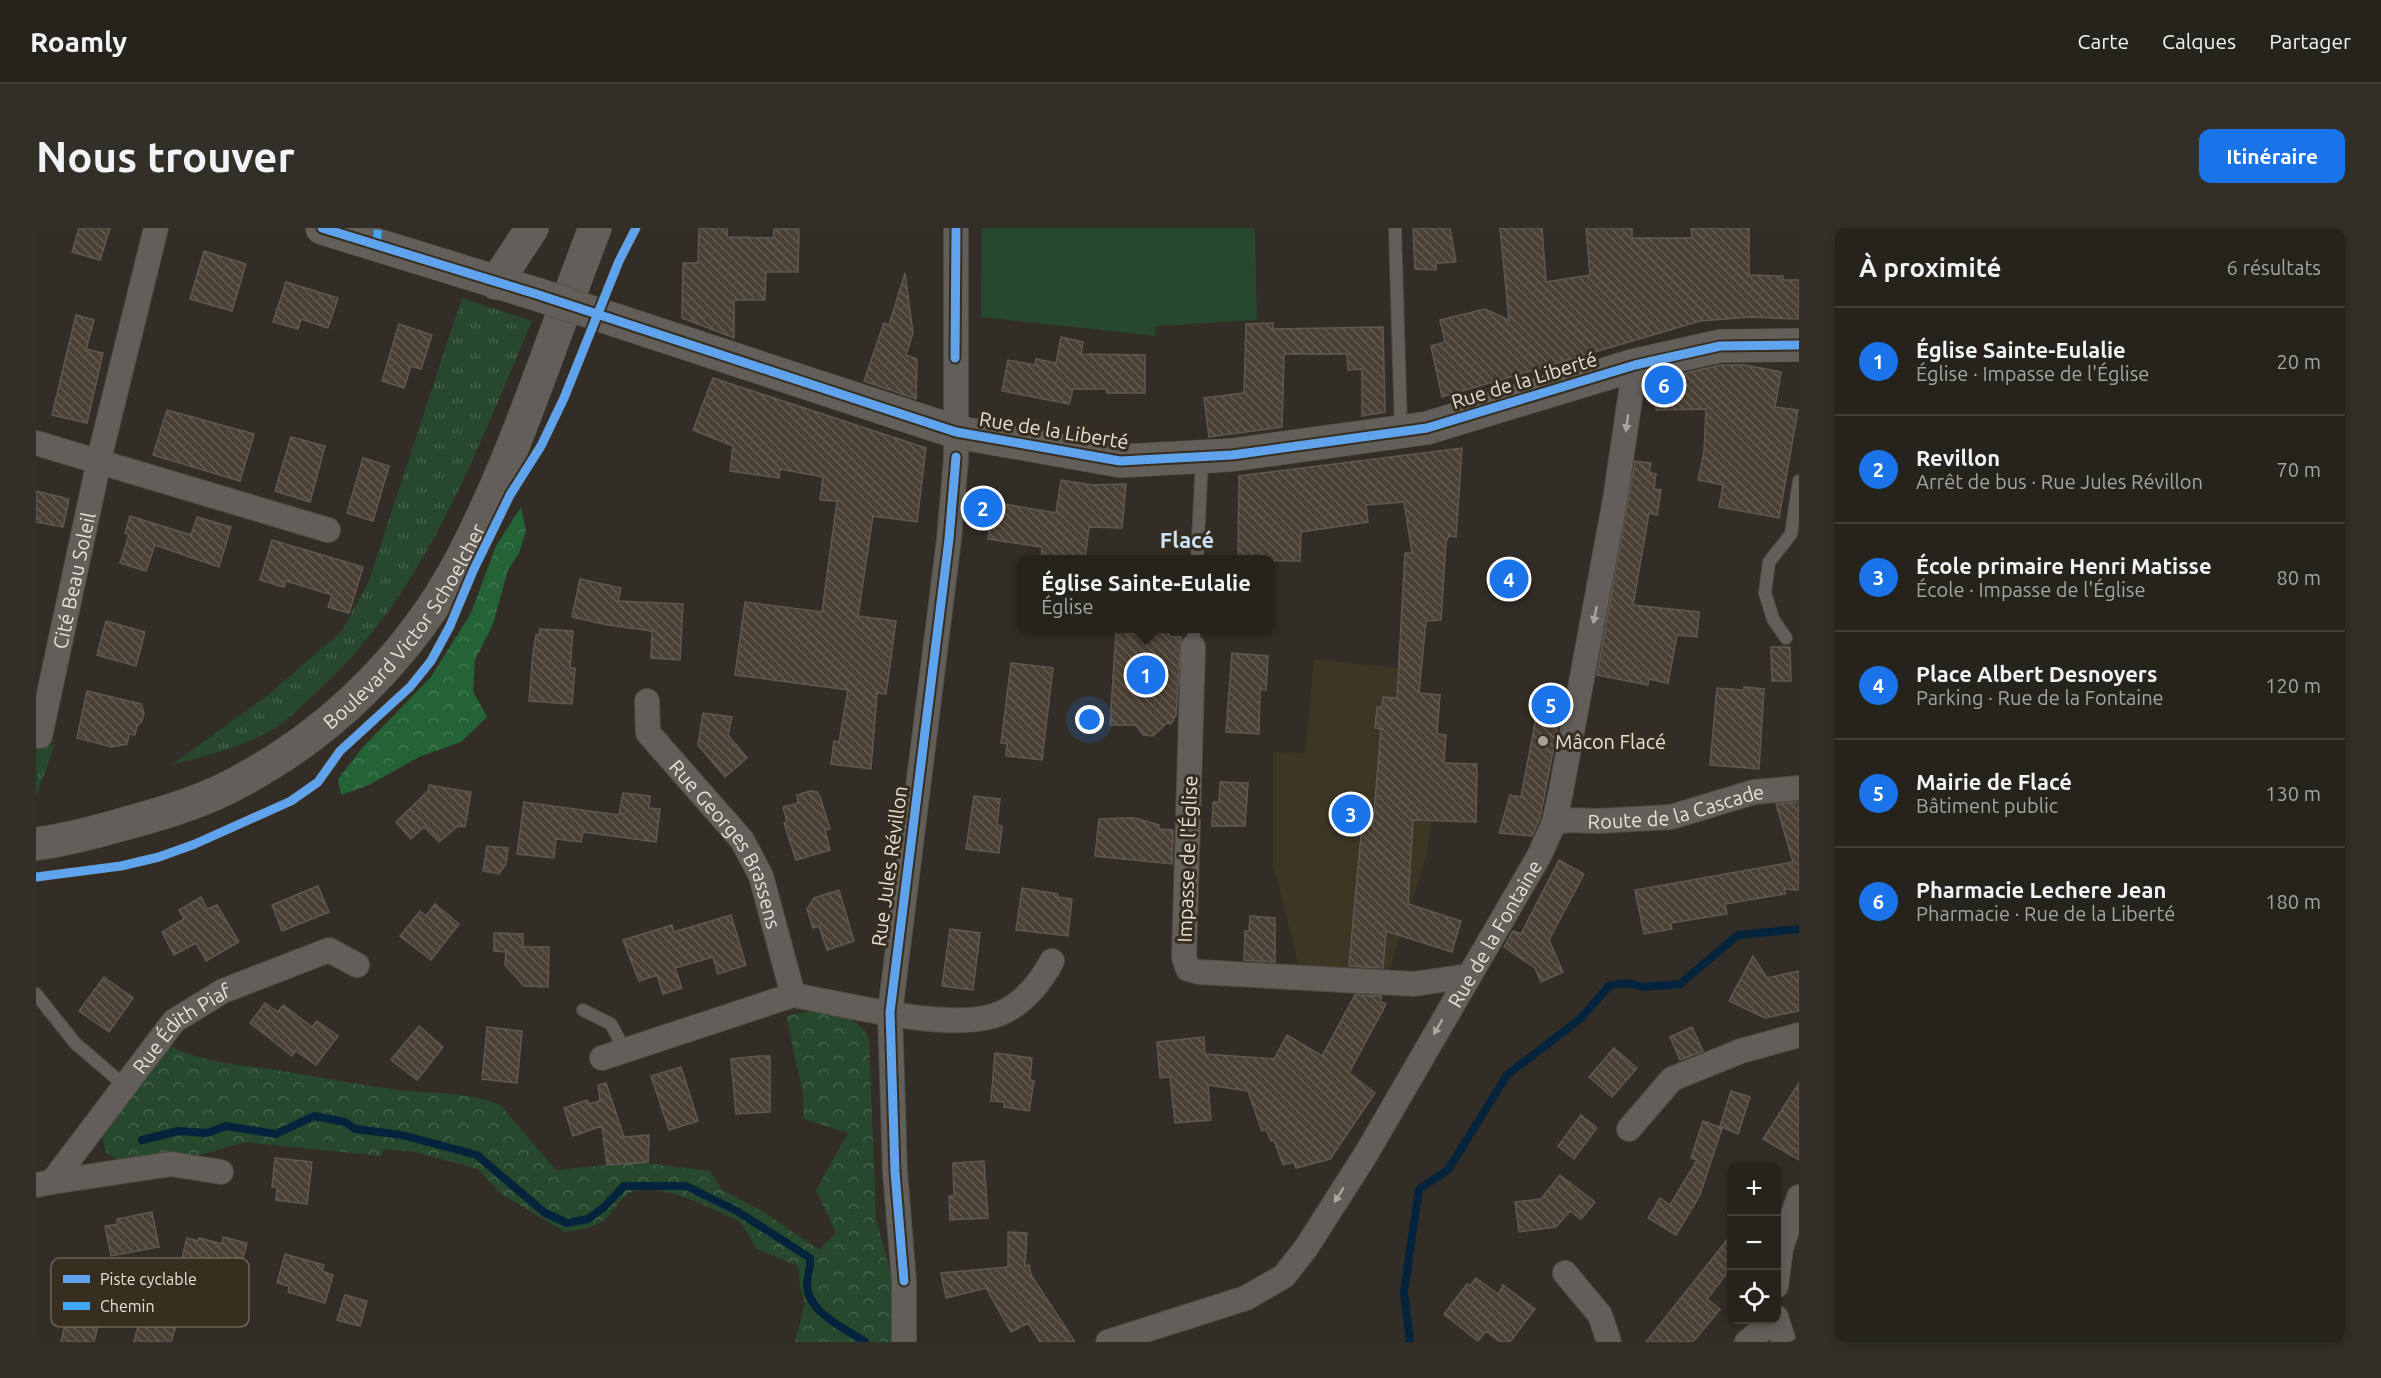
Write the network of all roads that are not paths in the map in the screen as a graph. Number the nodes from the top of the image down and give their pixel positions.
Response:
1 (156, 228) edge
2 (322, 228) edge
3 (532, 228) edge
4 (595, 228) edge
5 (956, 228) edge
6 (1395, 228) edge
7 (377, 236) edge
8 (496, 283) junction
9 (1799, 345) edge
10 (1635, 365) junction
11 (956, 432) junction
12 (1401, 432) junction
13 (36, 444) edge
14 (1202, 458) junction
15 (99, 460) junction
16 (1799, 481) edge
17 (328, 530) dead end
18 (1197, 555) edge
19 (1193, 638) edge
20 (1786, 638) dead end
21 (647, 700) dead end
22 (40, 736) dead end
23 (1799, 788) edge
24 (1554, 823) junction
25 (36, 844) edge
26 (1052, 962) dead end
27 (357, 965) dead end
28 (1467, 976) junction
29 (36, 994) edge
30 (793, 995) junction
31 (583, 1010) dead end
32 (890, 1012) junction
33 (1799, 1035) edge
34 (625, 1051) junction
35 (602, 1059) dead end
36 (125, 1086) junction
37 (1629, 1129) dead end
38 (221, 1172) dead end
39 (44, 1184) edge
40 (1799, 1197) edge
41 (1778, 1270) edge
42 (1565, 1273) dead end
43 (904, 1281) junction
44 (1769, 1324) edge
45 (1778, 1324) edge
46 (904, 1342) edge
47 (922, 1342) edge
48 (1108, 1342) edge
49 (1609, 1342) edge
50 (1747, 1342) edge
51 (1784, 1342) edge

1 - 15 street, Cité Beau Soleil
2 - 7 street, Rue de la Liberté
3 - 8 street
4 - 25 street, Boulevard Victor Schoelcher
5 - 11 street, Rue Jules Révillon
6 - 12 lane
7 - 8 street, Rue de la Liberté
8 - 11 street, Rue de la Liberté, bridge
9 - 10 street, Rue de la Liberté
10 - 12 street, Rue de la Liberté
10 -> 24 street, Rue de la Fontaine
11 - 14 street, Rue de la Liberté
11 - 32 street, Rue Jules Révillon
12 - 14 street, Rue de la Liberté
13 - 15 street
14 - 18 lane
15 - 17 street
15 - 22 street, Cité Beau Soleil
16 - 20 lane
19 - 28 street, Impasse de l'Église
21 - 30 street, Rue Georges Brassens
23 - 24 street, Route de la Cascade
24 - 28 street, Rue de la Fontaine
26 - 32 street
27 - 36 street, Rue Édith Piaf
28 -> 48 street, Rue de la Fontaine
29 - 36 lane
30 - 32 street
30 - 34 street
31 - 34 lane
32 - 43 street, Rue Jules Révillon
33 - 37 street
34 - 35 street
36 - 39 street, Rue Édith Piaf
38 - 39 street, Rue Édith Piaf
40 - 41 street
42 - 49 street
43 - 46 street, Rue Jules Révillon
43 - 47 street, Rue Jules Révillon
44 - 50 street
45 - 51 street

